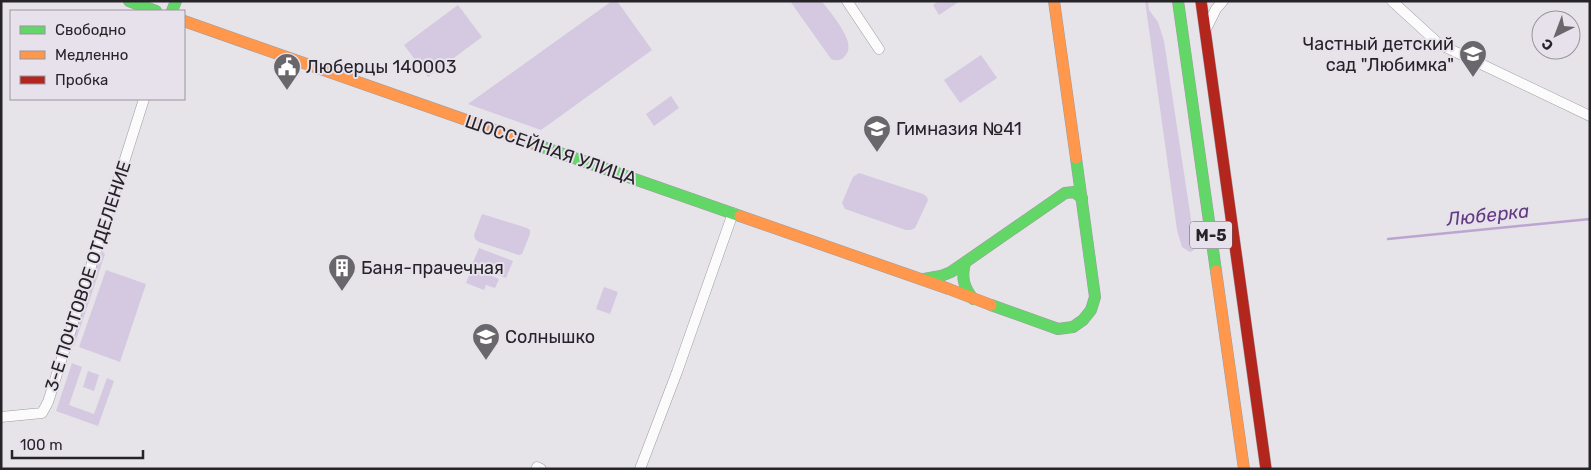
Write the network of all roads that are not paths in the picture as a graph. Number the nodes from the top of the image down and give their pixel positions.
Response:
1 (129, 1) edge
2 (847, 1) edge
3 (1054, 1) edge
4 (1178, 1) edge
5 (1201, 1) edge
6 (1223, 1) edge
7 (1392, 1) edge
8 (153, 10) edge
9 (185, 21) edge
10 (1207, 41) junction
11 (879, 49) dead end
12 (144, 100) edge
13 (1590, 116) edge
14 (1078, 175) junction
15 (1065, 193) junction
16 (1082, 198) junction
17 (733, 213) junction
18 (965, 263) junction
19 (919, 279) junction
20 (973, 299) junction
21 (1, 417) edge
22 (640, 469) edge
23 (1244, 469) edge
24 (1266, 469) edge

1 - 8 main road
2 - 11 street
3 - 14 main road, ШОССЕЙНАЯ УЛИЦА
4 - 23 main road, М-5
5 - 10 main road, М-5
6 - 10 street
7 - 13 street
9 - 17 main road, ШОССЕЙНАЯ УЛИЦА
10 - 24 main road, М-5
12 - 21 street, 3-Е ПОЧТОВОЕ ОТДЕЛЕНИЕ
14 - 15 main road
14 - 16 main road, ШОССЕЙНАЯ УЛИЦА
15 - 16 main road
15 - 18 main road, ШОССЕЙНАЯ УЛИЦА
16 - 20 main road, ШОССЕЙНАЯ УЛИЦА
17 - 19 main road, ШОССЕЙНАЯ УЛИЦА
17 - 22 street
18 - 19 main road, ШОССЕЙНАЯ УЛИЦА
18 - 20 main road
19 - 20 main road, ШОССЕЙНАЯ УЛИЦА

